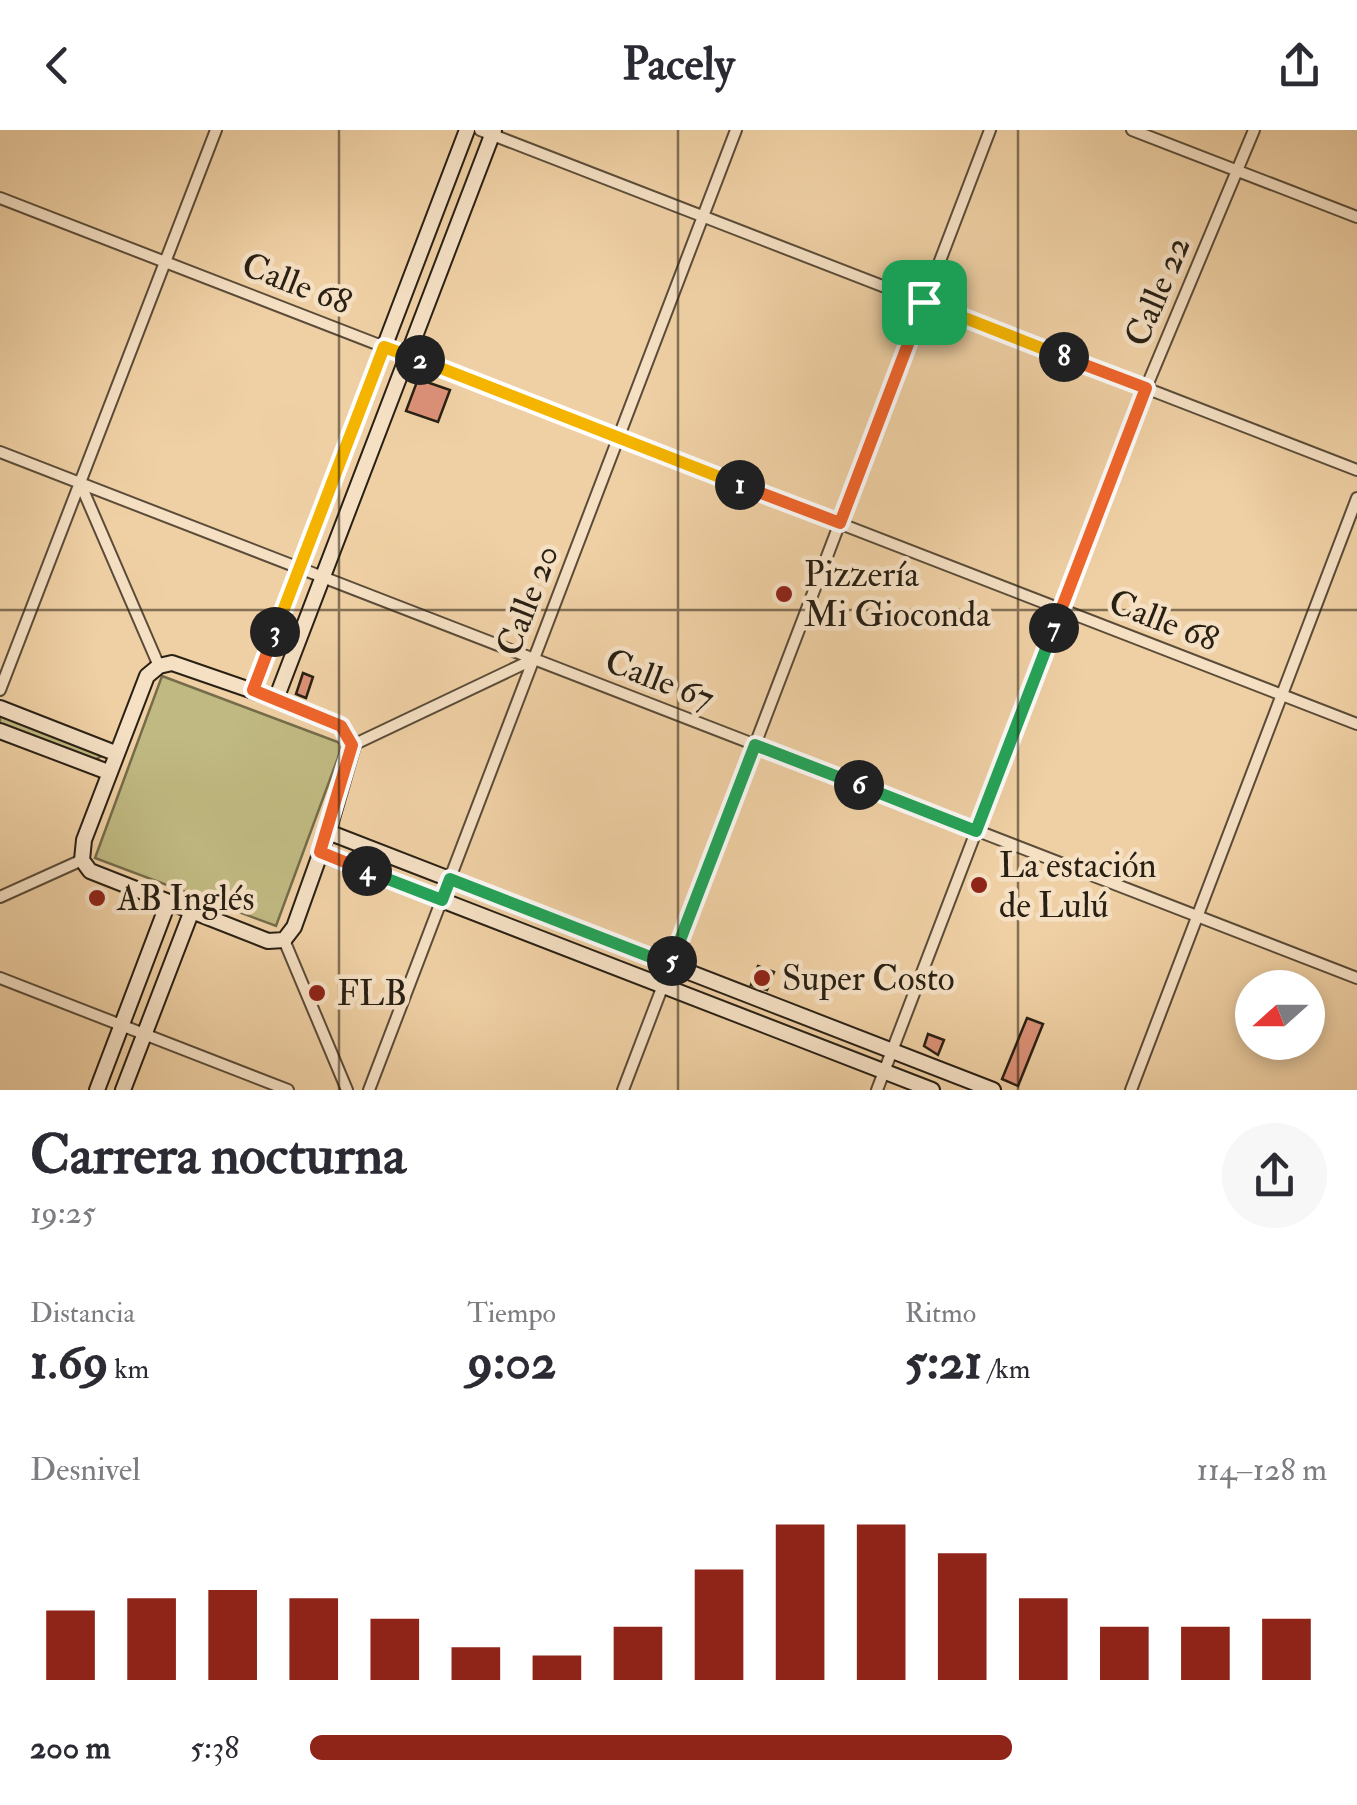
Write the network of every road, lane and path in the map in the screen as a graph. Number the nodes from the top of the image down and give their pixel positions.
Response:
1 (216, 130) edge
2 (468, 130) edge
3 (736, 130) edge
4 (990, 130) edge
5 (1132, 130) edge
6 (1254, 130) edge
7 (488, 132) edge
8 (1238, 171) junction
9 (0, 198) edge
10 (703, 217) junction
11 (1357, 217) edge
12 (165, 262) junction
13 (924, 302) junction
14 (384, 347) junction
15 (407, 356) junction
16 (1146, 388) junction
17 (619, 438) junction
18 (0, 452) edge
19 (1357, 470) edge
20 (80, 483) junction
21 (1357, 498) edge
22 (840, 523) junction
23 (300, 568) junction
24 (322, 577) junction
25 (1061, 609) junction
26 (534, 659) junction
27 (159, 666) junction
28 (0, 690) edge
29 (253, 690) junction
30 (1282, 695) junction
31 (276, 700) junction
32 (0, 708) edge
33 (1357, 724) edge
34 (0, 730) edge
35 (352, 745) junction
36 (755, 745) junction
37 (115, 753) junction
38 (108, 772) junction
39 (976, 831) junction
40 (328, 832) junction
41 (320, 852) junction
42 (82, 860) junction
43 (450, 879) junction
44 (0, 897) edge
45 (442, 900) junction
46 (168, 904) junction
47 (192, 912) junction
48 (1197, 916) junction
49 (284, 940) junction
50 (671, 965) junction
51 (0, 978) edge
52 (1357, 978) edge
53 (663, 986) junction
54 (122, 1025) junction
55 (145, 1034) junction
56 (892, 1051) junction
57 (884, 1072) junction
58 (96, 1090) edge
59 (124, 1090) edge
60 (288, 1090) edge
61 (347, 1090) edge
62 (370, 1090) edge
63 (623, 1090) edge
64 (877, 1090) edge
65 (932, 1090) edge
66 (994, 1090) edge
67 (1130, 1090) edge

1 - 12 street
2 - 14 main road
3 - 10 street, Calle 20
4 - 13 street
5 - 8 street
6 - 8 street, Calle 22
7 - 10 street
7 - 15 main road
8 - 11 street
8 - 16 street, Calle 22
9 - 12 street, Calle 68
10 - 13 street
10 - 17 street, Calle 20
12 - 14 street, Calle 68
12 - 20 street
13 - 16 street
13 - 22 street
14 - 15 street, Calle 68
14 - 23 main road
15 - 17 street, Calle 68
15 - 24 main road
16 - 19 street
16 - 25 street, Calle 22
17 - 22 street, Calle 68
17 - 26 street, Calle 20
18 - 20 street, Calle 67
20 - 23 street, Calle 67
20 - 27 street
20 - 28 street
21 - 30 street
22 - 25 street, Calle 68
22 - 36 street
23 - 24 street, Calle 67
23 - 29 main road
24 - 26 street, Calle 67
24 - 31 main road
25 - 30 street, Calle 68
25 - 39 street, Calle 22
26 - 35 street
26 - 36 street, Calle 67
26 - 43 street, Calle 20
27 - 29 main road
27 - 37 main road
29 - 31 main road
30 - 33 street, Calle 68
30 - 48 street
31 - 35 main road
32 - 37 main road
34 - 38 main road
35 - 40 main road
36 - 39 street, Calle 67
36 - 50 street
37 - 38 main road
38 - 42 main road
39 - 48 street, Calle 67
39 - 56 street, Calle 22
40 - 41 main road
40 - 43 main road
41 - 45 main road
41 - 49 main road
42 - 44 street
42 - 46 main road
43 - 45 street, Calle 20
43 - 50 main road
45 - 53 main road
45 - 62 street, Calle 20
46 - 47 main road
46 - 54 main road
47 - 49 main road
47 - 55 main road
48 - 52 street, Calle 67
48 - 67 street
49 - 61 street
50 - 53 street
50 - 56 main road
51 - 54 street
53 - 57 main road
53 - 63 street
54 - 55 street
54 - 58 main road
55 - 59 main road
55 - 60 street
56 - 57 street, Calle 22
56 - 66 main road
57 - 64 street, Calle 22
57 - 65 main road

